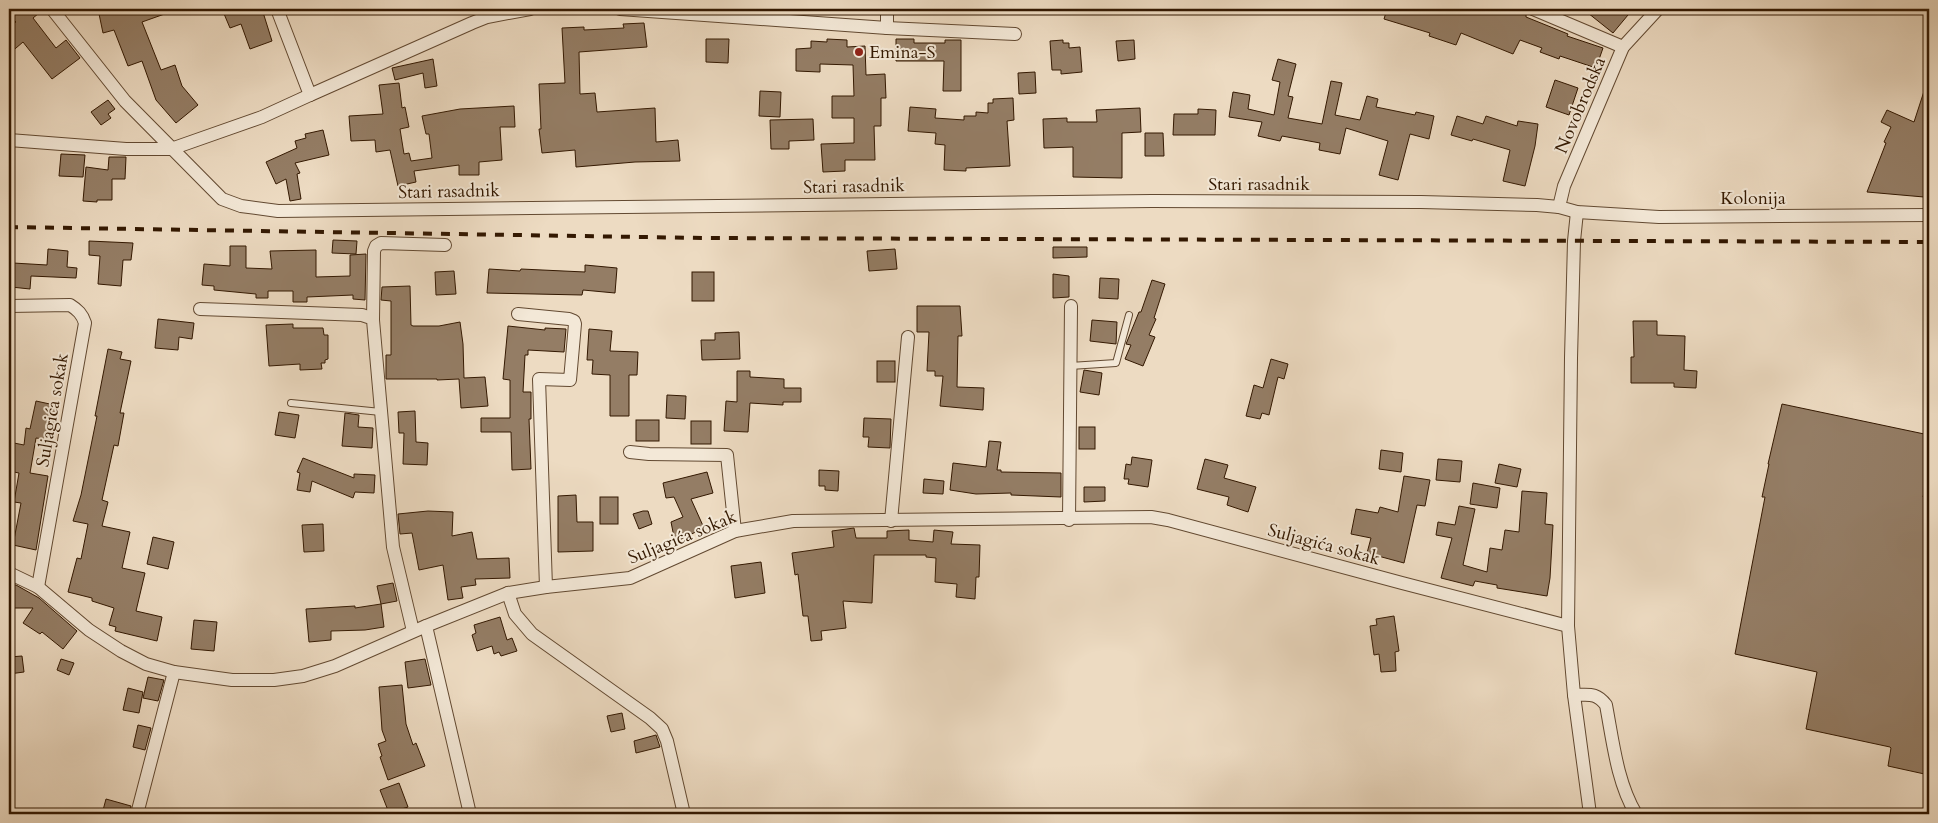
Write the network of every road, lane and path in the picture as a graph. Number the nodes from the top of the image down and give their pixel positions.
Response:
1 (52, 9) edge
2 (277, 9) edge
3 (530, 9) edge
4 (620, 9) edge
5 (887, 9) edge
6 (1533, 9) edge
7 (1658, 9) edge
8 (735, 13) edge
9 (887, 28) junction
10 (1015, 34) dead end
11 (1623, 47) junction
12 (310, 95) junction
13 (9, 140) edge
14 (172, 149) junction
15 (1559, 207) junction
16 (1577, 212) junction
17 (1929, 215) edge
18 (445, 246) dead end
19 (9, 306) edge
20 (1071, 306) dead end
21 (200, 309) dead end
22 (518, 314) dead end
23 (1129, 315) dead end
24 (374, 320) junction
25 (908, 337) dead end
26 (1070, 366) junction
27 (290, 403) dead end
28 (381, 412) junction
29 (630, 452) dead end
30 (1069, 520) junction
31 (891, 521) junction
32 (735, 531) junction
33 (9, 573) edge
34 (546, 587) junction
35 (38, 588) junction
36 (508, 593) junction
37 (426, 626) junction
38 (1568, 626) junction
39 (413, 631) junction
40 (174, 672) junction
41 (1574, 695) junction
42 (138, 814) edge
43 (470, 814) edge
44 (684, 814) edge
45 (1590, 814) edge
46 (1636, 814) edge

1 - 14 street, Stari rasadnik
2 - 12 street
3 - 12 street
4 - 8 street
5 - 9 street
6 - 11 street
7 - 11 street, Novobrodska
8 - 9 street
9 - 10 street
11 - 15 street, Novobrodska
12 - 14 street
13 - 14 street
14 - 15 street, Stari rasadnik
15 - 16 street
16 - 17 street, Kolonija
16 - 38 street
18 - 24 street
19 - 35 street, Suljagića sokak
20 - 26 street
21 - 24 street
22 - 34 street
23 - 26 lane
24 - 28 street
25 - 31 street
26 - 30 street
27 - 28 lane
28 - 39 street
29 - 32 street
30 - 31 street, Suljagića sokak
30 - 38 street, Suljagića sokak
31 - 32 street, Suljagića sokak
32 - 34 street, Suljagića sokak
33 - 35 street, Suljagića sokak
34 - 36 street, Suljagića sokak
35 - 40 street, Suljagića sokak
36 - 37 street, Suljagića sokak
36 - 44 street
37 - 39 street, Suljagića sokak
37 - 43 street
38 - 41 street
39 - 40 street, Suljagića sokak
40 - 42 street
41 - 45 street
41 - 46 street

